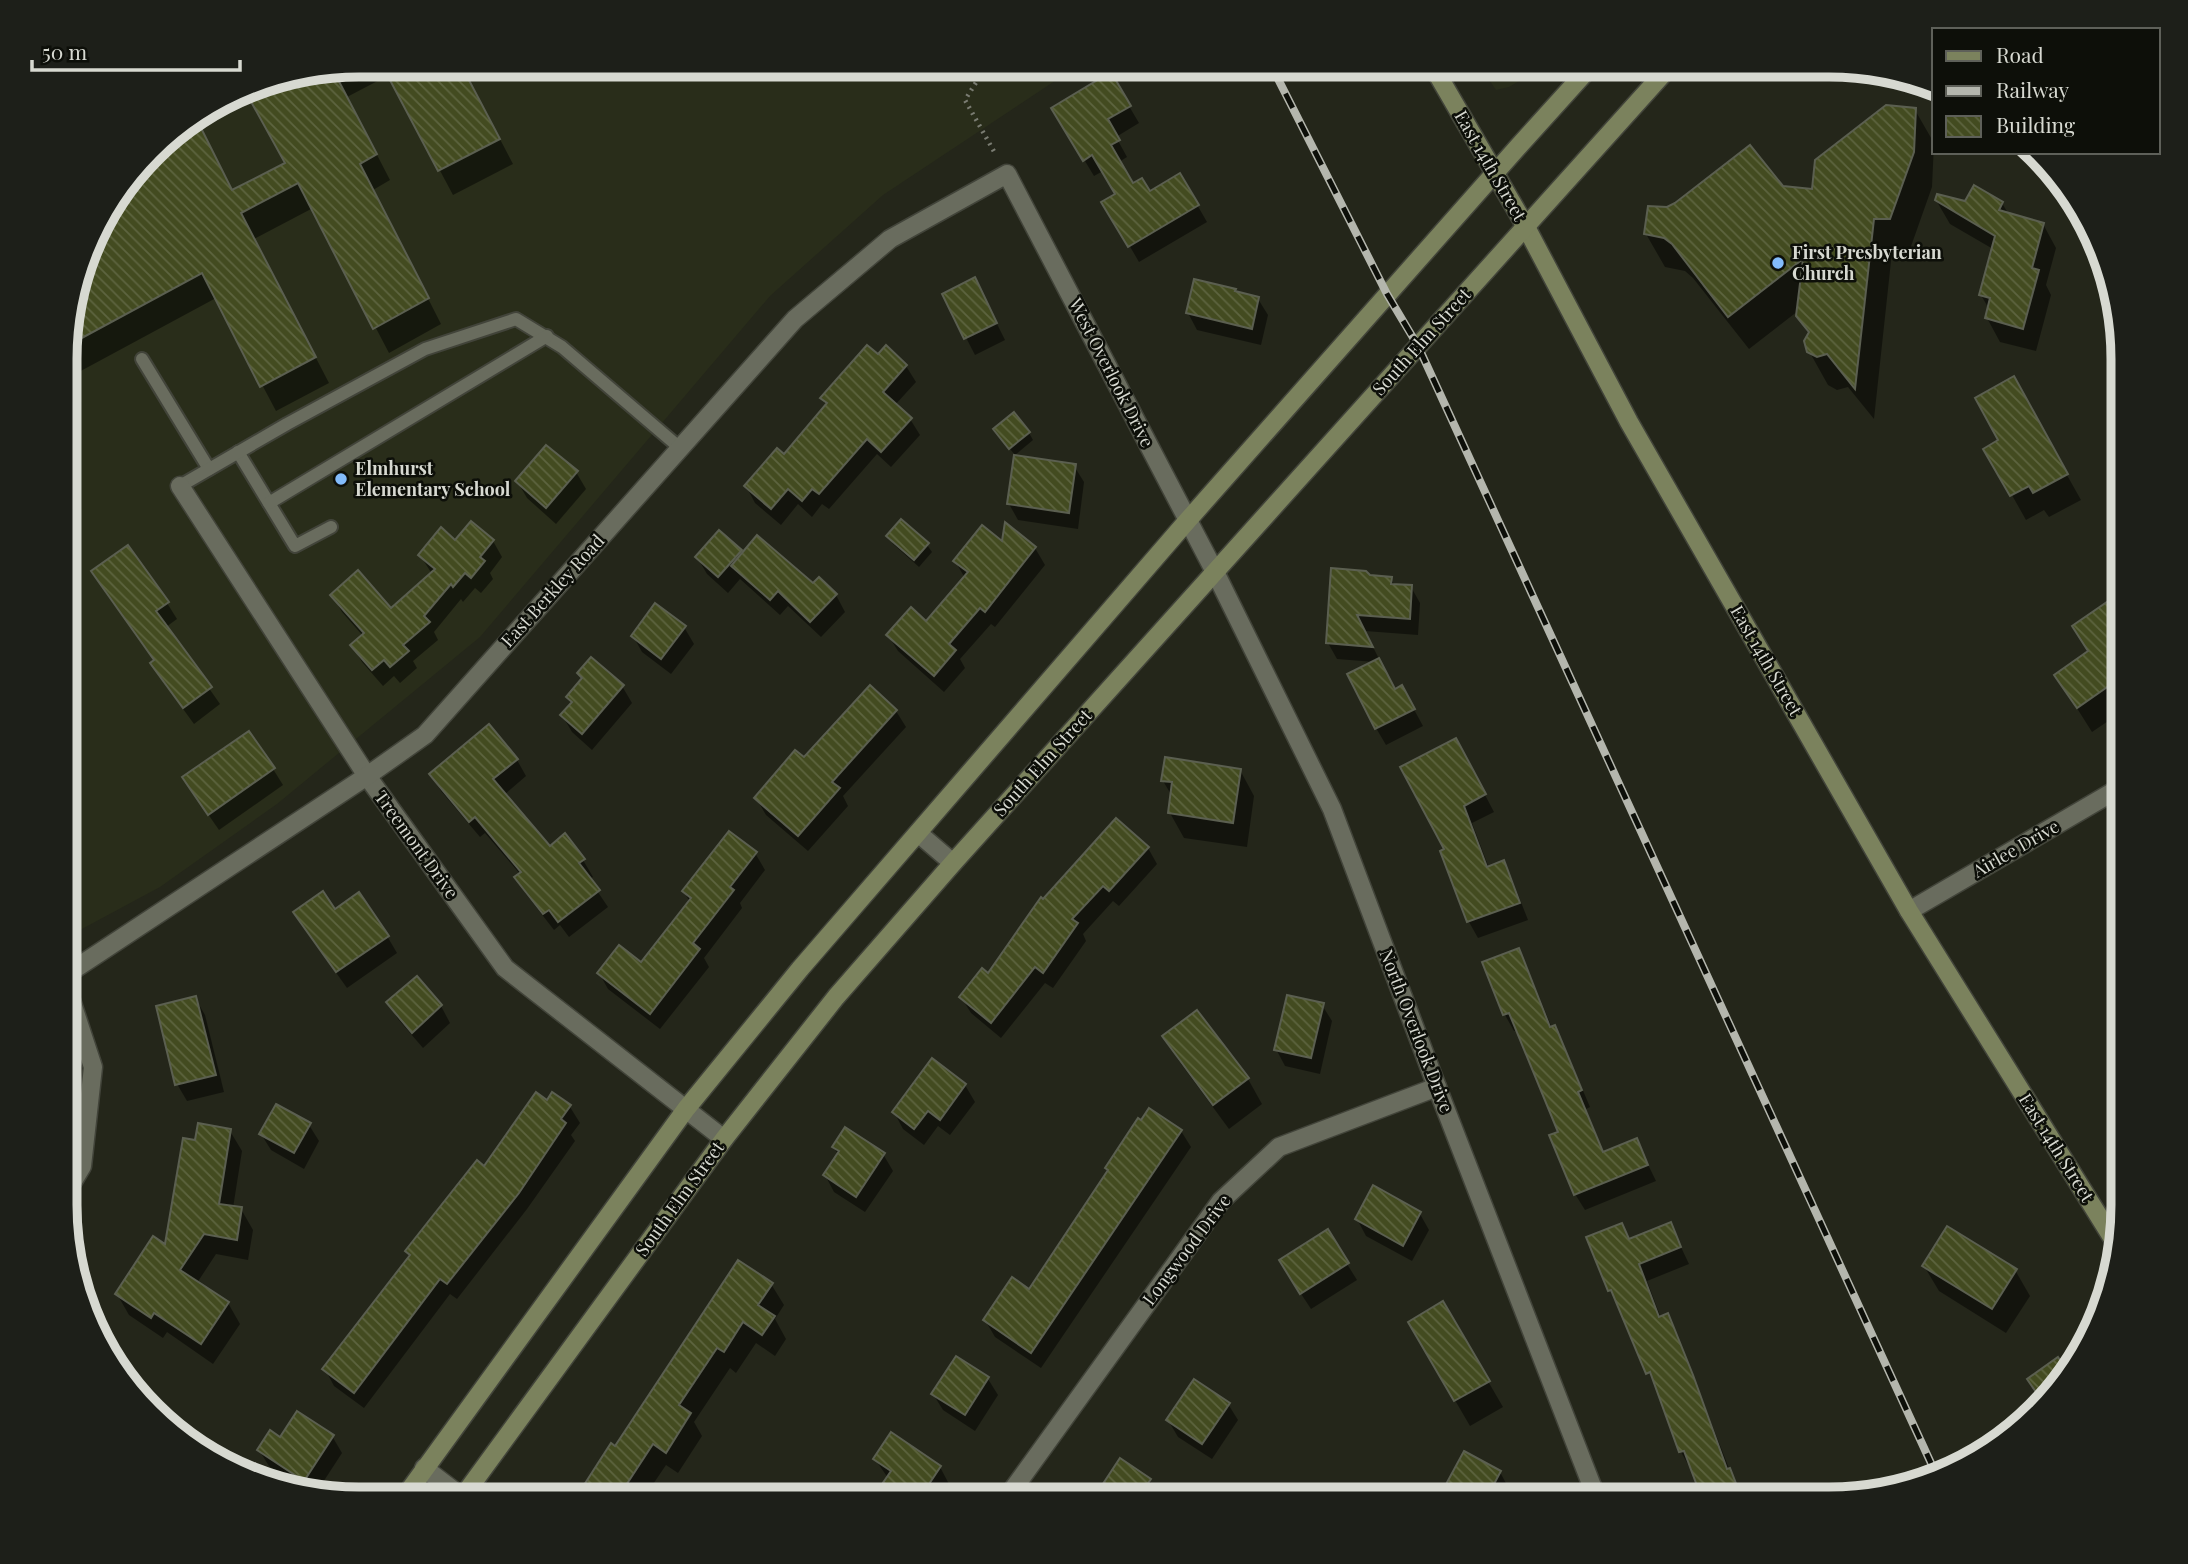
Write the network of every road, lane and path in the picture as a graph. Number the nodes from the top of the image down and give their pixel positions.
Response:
1 (979, 77) edge
2 (1439, 77) edge
3 (1581, 77) edge
4 (1660, 77) edge
5 (1007, 174) junction
6 (1495, 174) junction
7 (1526, 227) junction
8 (547, 336) junction
9 (142, 359) dead end
10 (680, 448) junction
11 (238, 452) junction
12 (209, 469) junction
13 (180, 486) joint
14 (269, 503) junction
15 (1188, 520) junction
16 (331, 527) dead end
17 (1215, 572) junction
18 (366, 776) junction
19 (2111, 793) edge
20 (918, 833) junction
21 (953, 863) junction
22 (1909, 911) junction
23 (77, 967) edge
24 (77, 1018) edge
25 (1437, 1087) junction
26 (687, 1110) junction
27 (724, 1139) junction
28 (77, 1174) edge
29 (2109, 1233) edge
30 (424, 1468) junction
31 (411, 1487) edge
32 (447, 1487) edge
33 (469, 1487) edge
34 (1015, 1487) edge
35 (1592, 1487) edge

1 - 5 path
2 - 6 street, East 14th Street
3 - 6 street
4 - 7 street, South Elm Street
5 - 10 street, East Berkley Road
5 - 15 street, West Overlook Drive
6 - 7 street, East 14th Street
6 - 15 street
7 - 17 street, South Elm Street
7 - 22 street, East 14th Street
8 - 10 lane
8 - 11 lane
8 - 14 lane
9 - 12 lane
10 - 18 street, East Berkley Road
11 - 12 lane
11 - 14 lane
12 - 13 lane
13 - 18 street, Treemont Drive
14 - 16 lane
15 - 17 street, West Overlook Drive
15 - 20 street
17 - 21 street, South Elm Street
17 - 25 street, North Overlook Drive
18 - 23 street, East Berkley Road
18 - 26 street, Treemont Drive
19 - 22 street, Airlee Drive
20 - 21 street
20 - 26 street
21 - 27 street, South Elm Street
22 - 29 street, East 14th Street
24 - 28 street
25 - 34 street, Longwood Drive
25 - 35 street, North Overlook Drive
26 - 27 street, Treemont Drive
26 - 30 street
27 - 33 street, South Elm Street
30 - 31 street
30 - 32 street

